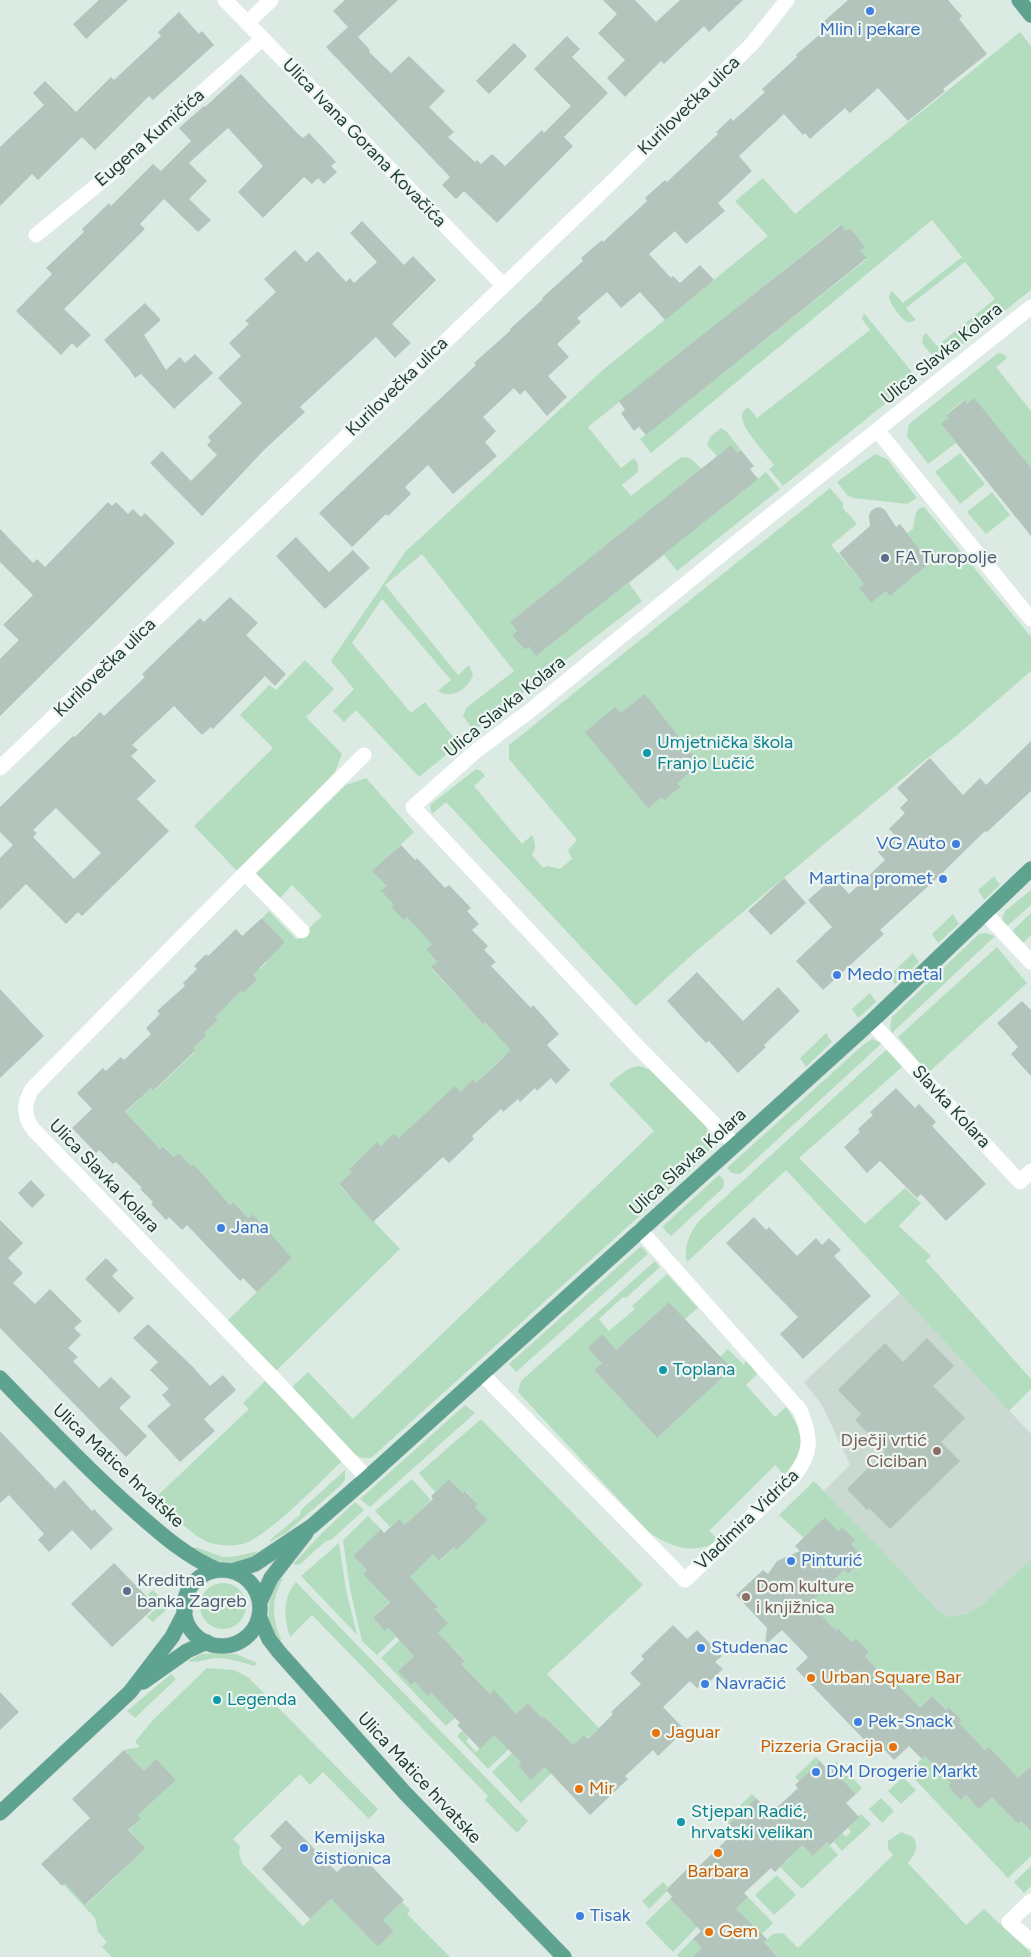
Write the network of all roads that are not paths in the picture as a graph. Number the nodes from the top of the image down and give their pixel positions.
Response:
1 (226, 0) edge
2 (271, 0) edge
3 (786, 0) edge
4 (1019, 0) edge
5 (1031, 15) edge
6 (247, 23) junction
7 (262, 39) junction
8 (36, 235) dead end
9 (503, 285) junction
10 (1031, 307) edge
11 (877, 430) junction
12 (1031, 619) edge
13 (364, 755) dead end
14 (0, 768) edge
15 (1031, 869) edge
16 (245, 873) junction
17 (984, 913) junction
18 (302, 931) dead end
19 (1031, 962) edge
20 (871, 1022) junction
21 (735, 1145) junction
22 (1031, 1171) edge
23 (640, 1230) junction
24 (482, 1374) junction
25 (0, 1378) edge
26 (367, 1478) junction
27 (312, 1526) junction
28 (225, 1571) junction
29 (259, 1609) junction
30 (185, 1612) junction
31 (207, 1642) junction
32 (130, 1692) junction
33 (0, 1813) edge
34 (1031, 1902) edge
35 (1031, 1941) edge
36 (564, 1957) edge

1 - 6 street, Ulica Ivana Gorana Kovačića
2 - 6 street
3 - 9 street, Kurilovečka ulica
4 - 5 main road
6 - 7 street, Ulica Ivana Gorana Kovačića
7 - 8 street, Eugena Kumičića
7 - 9 street, Ulica Ivana Gorana Kovačića
9 - 14 street, Kurilovečka ulica
10 - 11 street, Ulica Slavka Kolara
11 - 12 street, Ulica Slavka Kolara
11 - 21 street, Ulica Slavka Kolara
13 - 16 street, Ulica Slavka Kolara
15 - 17 main road, Ulica Slavka Kolara
16 - 18 street
16 - 26 street, Ulica Slavka Kolara
17 - 19 street
17 - 20 main road, Ulica Slavka Kolara
20 - 21 main road, Ulica Slavka Kolara
20 - 22 street, Slavka Kolara
21 - 23 main road, Ulica Slavka Kolara
23 - 24 main road, Ulica Slavka Kolara
23 - 24 street, Vladimira Vidrića
24 - 26 main road, Ulica Slavka Kolara
25 - 28 main road, Ulica Matice hrvatske
26 - 27 main road, Ulica Slavka Kolara
27 - 28 main road, Ulica Slavka Kolara
27 - 29 main road, Ulica Slavka Kolara
28 - 29 main road
28 - 30 main road
29 - 31 main road
29 - 36 main road, Ulica Matice hrvatske
30 - 31 main road
30 - 32 main road
31 - 32 main road
32 - 33 main road
34 - 35 street

